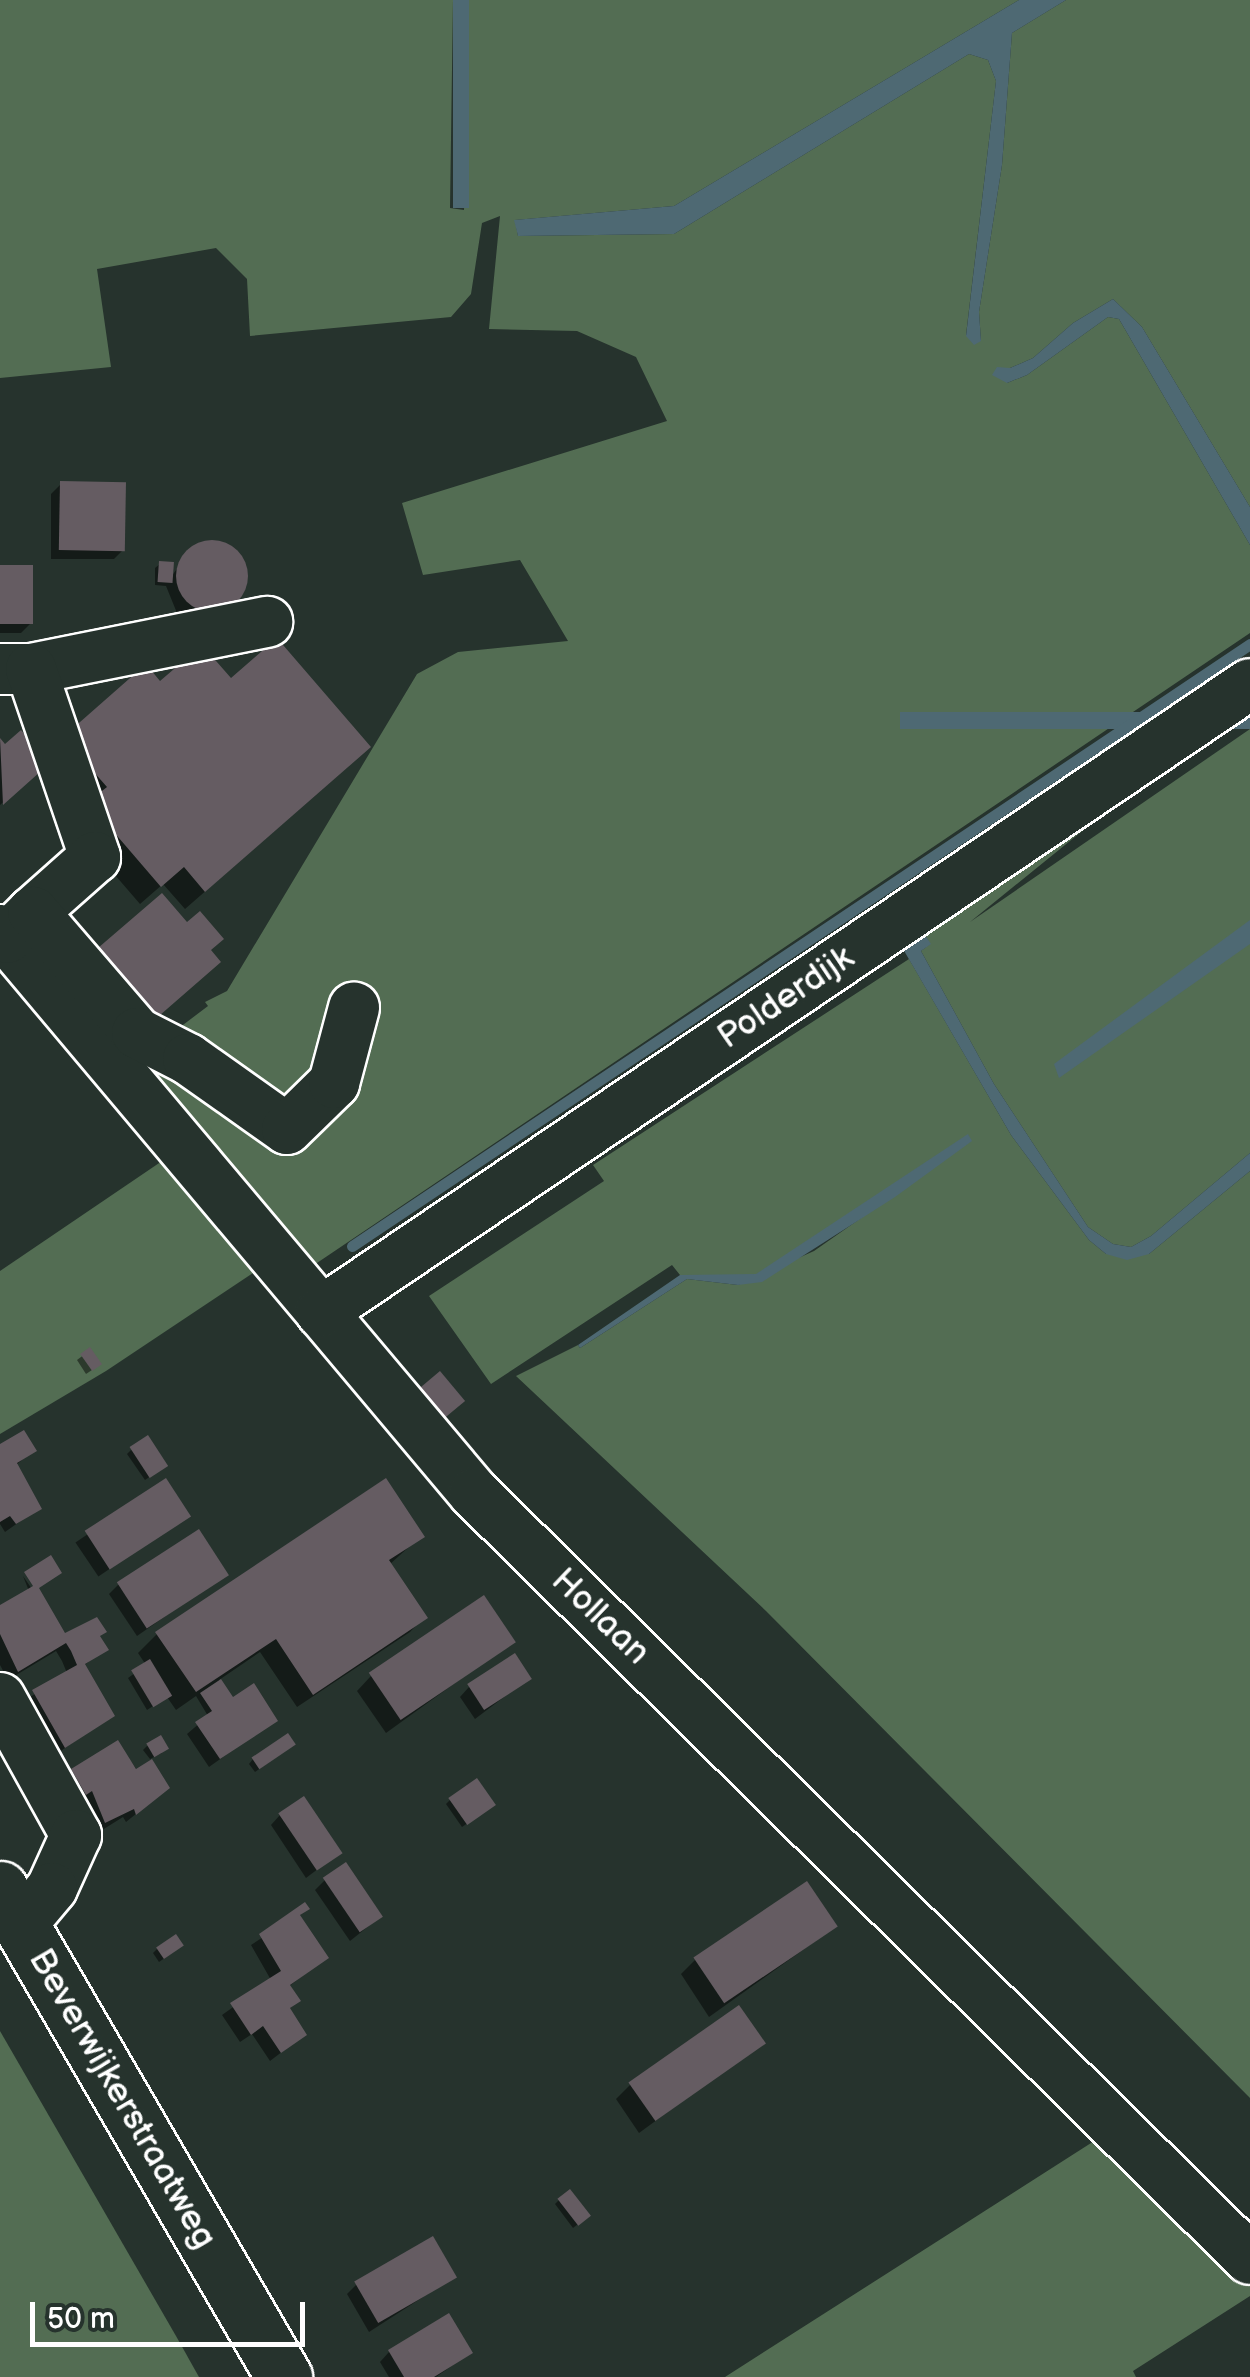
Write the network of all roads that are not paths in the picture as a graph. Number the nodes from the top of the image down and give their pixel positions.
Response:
1 (268, 622) dead end
2 (16, 669) edge
3 (1250, 684) edge
4 (13, 926) edge
5 (354, 1008) dead end
6 (321, 1312) junction
7 (0, 1698) edge
8 (11, 1907) edge
9 (1250, 2258) edge
10 (284, 2377) edge

1 - 2 street
2 - 4 street
3 - 6 street, Polderdijk
4 - 5 street
4 - 6 street, Hollaan
6 - 9 street, Hollaan
7 - 8 street, Beverwijkerstraatweg
8 - 10 main road, Beverwijkerstraatweg

